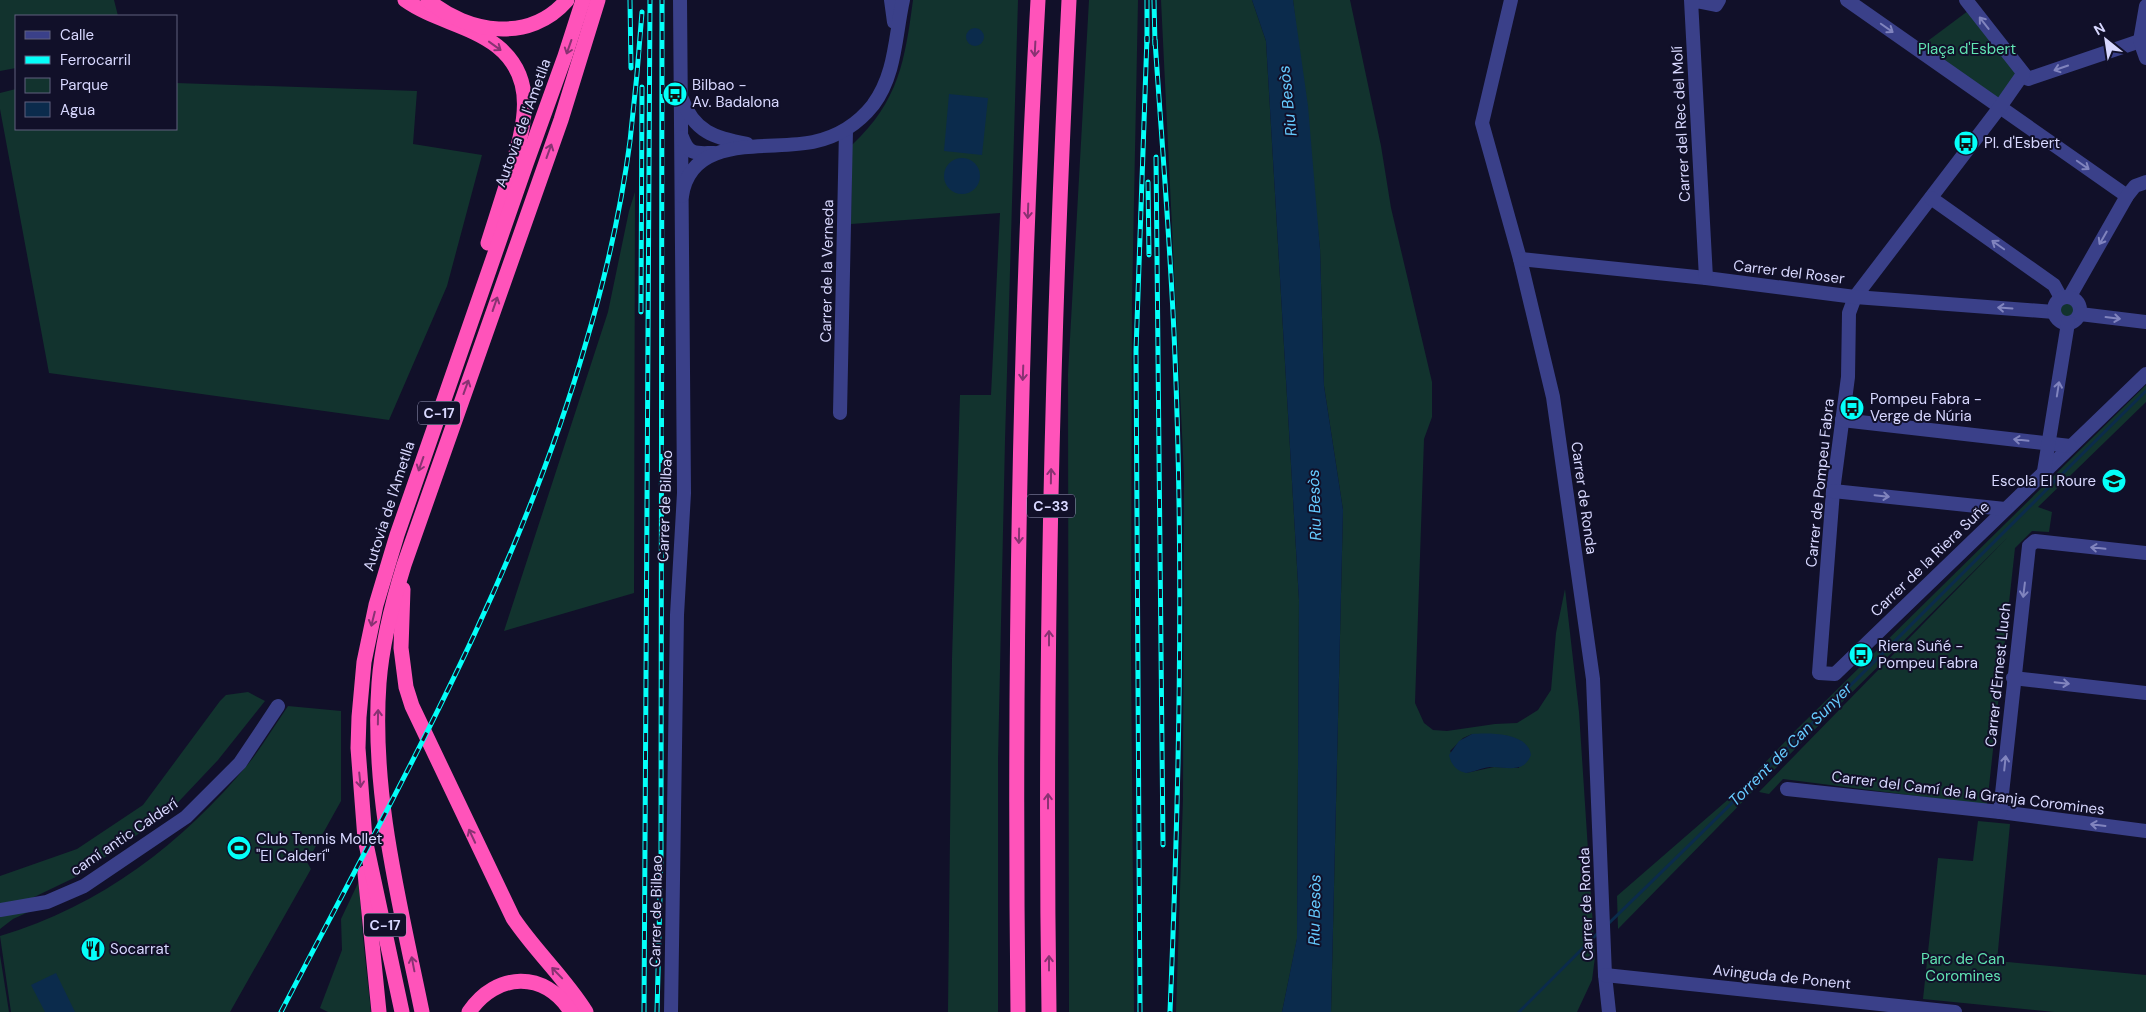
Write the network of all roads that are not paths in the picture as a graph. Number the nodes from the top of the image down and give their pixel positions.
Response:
1 (405, 0) edge
2 (419, 0) edge
3 (428, 0) edge
4 (567, 0) edge
5 (583, 0) edge
6 (598, 0) edge
7 (680, 0) edge
8 (891, 0) edge
9 (904, 0) edge
10 (1038, 0) edge
11 (1069, 0) edge
12 (1511, 0) edge
13 (1690, 0) edge
14 (1719, 0) edge
15 (1847, 0) edge
16 (1966, 0) edge
17 (2146, 6) edge
18 (445, 20) junction
19 (2140, 41) junction
20 (895, 55) junction
21 (2146, 58) edge
22 (2026, 77) junction
23 (682, 98) junction
24 (2000, 107) junction
25 (846, 130) junction
26 (713, 135) junction
27 (683, 144) junction
28 (755, 146) junction
29 (718, 152) junction
30 (2146, 182) edge
31 (682, 196) junction
32 (2127, 196) junction
33 (1931, 198) junction
34 (1520, 259) junction
35 (1706, 278) junction
36 (1855, 297) junction
37 (2065, 297) junction
38 (2054, 312) junction
39 (2080, 314) junction
40 (2146, 322) edge
41 (2068, 323) junction
42 (2146, 374) edge
43 (840, 413) dead end
44 (1842, 420) junction
45 (430, 436) junction
46 (2049, 443) junction
47 (2070, 446) junction
48 (2044, 471) junction
49 (1834, 491) junction
50 (2005, 509) junction
51 (2146, 553) edge
52 (404, 565) junction
53 (1819, 673) joint
54 (2013, 678) junction
55 (2146, 693) edge
56 (278, 706) dead end
57 (1786, 789) dead end
58 (2000, 812) junction
59 (2146, 831) edge
60 (365, 839) junction
61 (0, 910) edge
62 (1605, 975) junction
63 (1879, 1007) edge
64 (379, 1012) edge
65 (402, 1012) edge
66 (422, 1012) edge
67 (469, 1012) edge
68 (571, 1012) edge
69 (586, 1012) edge
70 (671, 1012) edge
71 (1018, 1012) edge
72 (1049, 1012) edge
73 (1609, 1012) edge
74 (1956, 1012) edge

1 - 18 highway
2 - 18 highway
3 - 4 highway
5 -> 45 highway, Autovia de l'Ametlla / C-17
52 -> 6 highway, C-17
7 - 23 street, Carrer de Bilbao
8 - 20 street
9 - 20 street
10 -> 71 highway, C-33
72 -> 11 highway, C-33
12 - 34 street, Carrer de Ronda
13 - 14 street, Carrer del Rec del Molí
13 - 35 street, Carrer del Rec del Molí
15 -> 24 street
22 -> 16 street
17 - 19 street
18 -> 45 highway
19 - 21 street
19 -> 22 street
20 - 25 street
22 - 24 street
23 - 26 street
23 - 27 street, Carrer de Bilbao
24 -> 32 street
24 - 33 street
25 - 28 street
25 - 43 street, Carrer de la Verneda
26 - 27 street
26 - 28 street
27 - 29 street
27 - 31 street, Carrer de Bilbao
28 - 29 street
29 - 31 street
30 - 32 street
31 - 70 street, Carrer de Bilbao
32 -> 37 street
33 - 36 street
37 -> 33 street
34 - 35 street, Carrer del Roser
34 - 62 street, Carrer de Ronda
35 - 36 street, Carrer del Roser
38 -> 36 street, Carrer del Roser
36 - 44 street, Carrer de Pompeu Fabra
37 - 38 street
37 - 39 street
38 - 41 street
39 -> 40 street
39 - 41 street
46 -> 41 street
42 - 47 street, Carrer de la Riera Suñe
46 -> 44 street
44 - 49 street, Carrer de Pompeu Fabra
45 -> 60 highway, Autovia de l'Ametlla / C-17
46 - 47 street
46 - 48 street
47 - 48 street, Carrer de la Riera Suñe
48 - 50 street, Carrer de la Riera Suñe
49 -> 50 street
49 - 53 street, Carrer de Pompeu Fabra
50 - 53 street, Carrer de la Riera Suñe
51 -> 54 street, Carrer d'Ernest Lluch
66 -> 52 highway, C-17
69 -> 52 highway
54 -> 55 street
58 -> 54 street, Carrer d'Ernest Lluch
56 - 61 street, camí antic Calderí
57 - 58 street, Carrer del Camí de la Granja Coromines
59 -> 58 street, Carrer del Camí de la Granja Coromines
60 - 64 highway
60 - 65 highway, Autovia de l'Ametlla / C-17
62 - 63 street, Avinguda de Ponent
62 - 73 street, Carrer de Ronda
63 - 74 street, Avinguda de Ponent
67 - 68 highway

